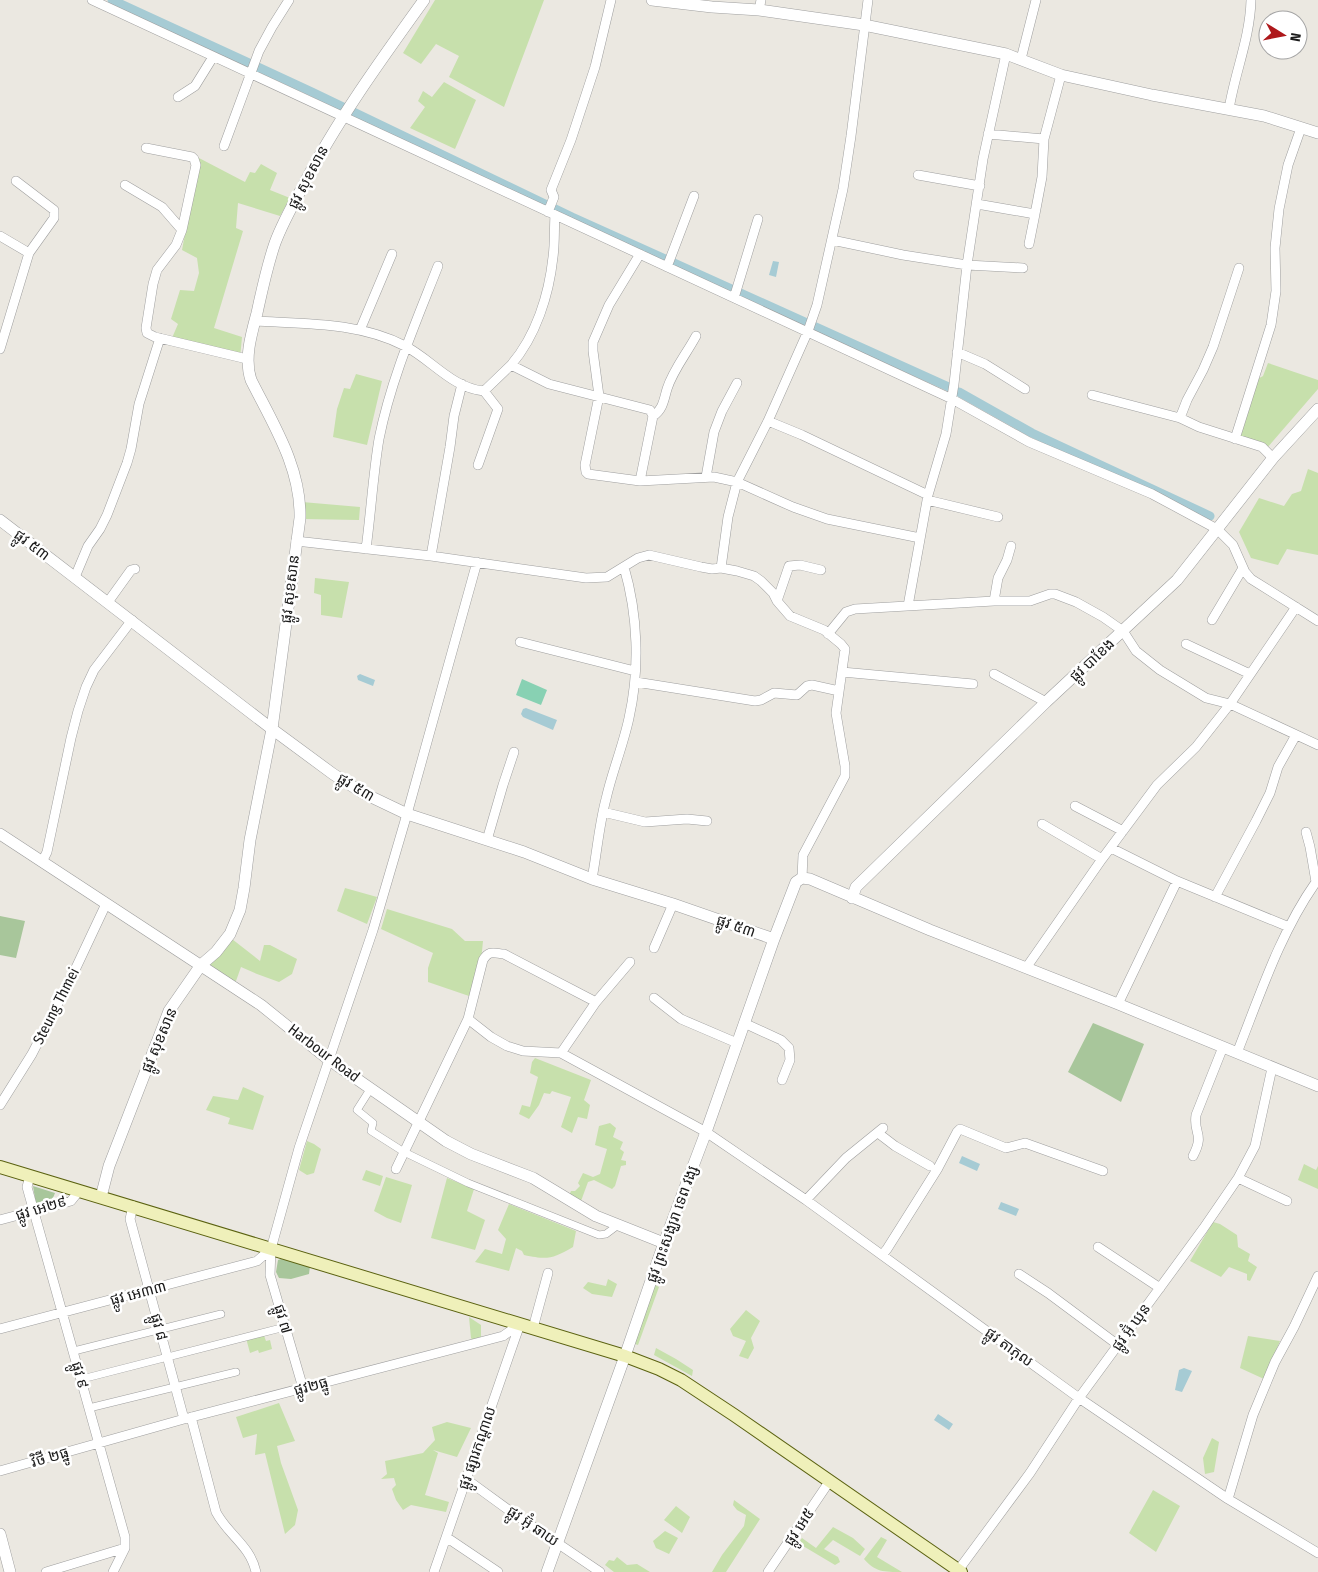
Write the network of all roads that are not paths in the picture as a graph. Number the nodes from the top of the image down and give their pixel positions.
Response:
1 (92, 0) edge
2 (289, 0) edge
3 (424, 0) edge
4 (611, 0) edge
5 (652, 0) edge
6 (868, 0) edge
7 (1036, 0) edge
8 (1251, 0) edge
9 (760, 5) edge
10 (864, 25) junction
11 (1006, 54) junction
12 (213, 56) junction
13 (1021, 59) junction
14 (252, 69) junction
15 (1062, 75) junction
16 (178, 97) dead end
17 (1229, 109) junction
18 (347, 112) junction
19 (1301, 128) junction
20 (1318, 133) edge
21 (988, 134) junction
22 (1044, 140) junction
23 (224, 146) dead end
24 (146, 148) dead end
25 (918, 175) dead end
26 (16, 181) dead end
27 (125, 185) dead end
28 (980, 186) junction
29 (694, 196) dead end
30 (977, 204) junction
31 (551, 208) junction
32 (1035, 214) junction
33 (758, 219) dead end
34 (182, 230) junction
35 (0, 236) edge
36 (832, 240) junction
37 (1029, 244) dead end
38 (29, 253) junction
39 (392, 254) dead end
40 (640, 254) junction
41 (670, 261) junction
42 (967, 265) junction
43 (438, 266) dead end
44 (1023, 268) dead end
45 (1239, 268) dead end
46 (736, 292) junction
47 (255, 321) junction
48 (810, 326) junction
49 (360, 330) junction
50 (696, 336) dead end
51 (160, 338) junction
52 (406, 346) junction
53 (0, 349) edge
54 (957, 352) junction
55 (247, 360) junction
56 (511, 365) junction
57 (737, 383) dead end
58 (462, 384) junction
59 (1025, 389) dead end
60 (484, 391) junction
61 (953, 392) junction
62 (1092, 395) dead end
63 (599, 396) junction
64 (1318, 408) edge
65 (653, 416) junction
66 (1180, 418) junction
67 (768, 421) junction
68 (1235, 438) junction
69 (1273, 458) junction
70 (478, 465) dead end
71 (706, 476) junction
72 (640, 481) junction
73 (737, 482) junction
74 (927, 498) junction
75 (998, 517) dead end
76 (0, 520) edge
77 (1217, 529) junction
78 (920, 538) junction
79 (296, 541) junction
80 (1011, 546) dead end
81 (366, 548) junction
82 (431, 556) junction
83 (477, 562) junction
84 (624, 567) junction
85 (721, 568) junction
86 (1243, 568) junction
87 (135, 569) dead end
88 (822, 570) dead end
89 (75, 577) junction
90 (777, 600) junction
91 (994, 601) junction
92 (108, 602) junction
93 (908, 606) junction
94 (1296, 607) junction
95 (132, 620) junction
96 (1212, 620) dead end
97 (1318, 621) edge
98 (1123, 631) junction
99 (828, 634) junction
100 (520, 642) dead end
101 (1186, 644) dead end
102 (635, 671) junction
103 (842, 672) junction
104 (994, 674) dead end
105 (1250, 674) junction
106 (636, 682) junction
107 (973, 684) dead end
108 (839, 691) junction
109 (1046, 702) junction
110 (1230, 704) junction
111 (272, 729) junction
112 (1296, 735) junction
113 (1318, 745) edge
114 (514, 752) dead end
115 (1075, 806) dead end
116 (603, 812) junction
117 (407, 814) junction
118 (706, 821) dead end
119 (1042, 824) dead end
120 (1123, 831) junction
121 (1306, 832) dead end
122 (0, 834) edge
123 (487, 840) junction
124 (1111, 848) junction
125 (1102, 859) junction
126 (42, 862) junction
127 (802, 878) junction
128 (592, 879) junction
129 (1177, 881) junction
130 (1317, 881) edge
131 (1215, 897) junction
132 (852, 898) junction
133 (106, 904) junction
134 (673, 904) junction
135 (1289, 927) junction
136 (774, 939) junction
137 (654, 948) dead end
138 (630, 962) dead end
139 (201, 965) junction
140 (1026, 968) junction
141 (654, 998) dead end
142 (596, 1002) junction
143 (1118, 1004) junction
144 (468, 1019) junction
145 (744, 1023) junction
146 (737, 1043) junction
147 (1223, 1047) junction
148 (561, 1053) junction
149 (1237, 1053) junction
150 (328, 1059) junction
151 (1272, 1068) junction
152 (782, 1080) dead end
153 (1318, 1086) edge
154 (371, 1088) junction
155 (0, 1104) edge
156 (418, 1122) junction
157 (706, 1132) junction
158 (404, 1152) junction
159 (1193, 1156) dead end
160 (930, 1166) dead end
161 (0, 1167) edge
162 (396, 1169) dead end
163 (1103, 1171) dead end
164 (30, 1176) junction
165 (1238, 1178) junction
166 (79, 1191) junction
167 (101, 1197) junction
168 (806, 1200) junction
169 (1287, 1201) dead end
170 (133, 1206) junction
171 (34, 1211) junction
172 (0, 1220) edge
173 (618, 1225) junction
174 (664, 1243) junction
175 (1098, 1248) dead end
176 (271, 1249) junction
177 (882, 1255) junction
178 (548, 1273) dead end
179 (1019, 1274) dead end
180 (1318, 1276) edge
181 (1160, 1288) junction
182 (149, 1290) junction
183 (63, 1312) junction
184 (221, 1314) dead end
185 (520, 1324) junction
186 (285, 1327) junction
187 (533, 1328) junction
188 (0, 1329) edge
189 (160, 1330) junction
190 (503, 1336) junction
191 (1118, 1345) junction
192 (512, 1349) junction
193 (74, 1350) junction
194 (625, 1356) junction
195 (168, 1358) junction
196 (236, 1372) dead end
197 (82, 1379) junction
198 (175, 1387) junction
199 (303, 1388) junction
200 (1079, 1398) junction
201 (89, 1408) junction
202 (188, 1418) junction
203 (100, 1443) junction
204 (0, 1471) edge
205 (466, 1479) junction
206 (829, 1482) junction
207 (1228, 1499) junction
208 (0, 1534) edge
209 (446, 1537) junction
210 (558, 1543) junction
211 (125, 1548) junction
212 (1318, 1553) edge
213 (494, 1571) edge
214 (959, 1571) edge
215 (10, 1572) edge
216 (46, 1572) edge
217 (113, 1572) edge
218 (256, 1572) edge
219 (434, 1572) edge
220 (547, 1572) edge
221 (600, 1572) edge
222 (768, 1572) edge

1 - 12 street
2 - 14 street
3 - 18 street, ផ្លូវ សុខសាន
4 - 31 street
5 - 9 street
6 - 10 street
7 - 13 street
8 - 17 street
9 - 10 street
10 - 11 street
10 - 36 street
11 - 13 street
11 - 21 street
12 - 14 street
12 - 16 street
13 - 15 street
14 - 18 street
14 - 23 street
15 - 17 street
15 - 22 street
17 - 19 street
18 - 31 street
18 - 47 street, ផ្លូវ សុខសាន
19 - 20 street
19 - 68 street
21 - 22 street
21 - 28 street
22 - 32 street
24 - 34 street
25 - 28 street
26 - 38 street
27 - 34 street
28 - 30 street
29 - 41 street
30 - 32 street
30 - 42 street
31 - 40 street
31 - 56 street
32 - 37 street
33 - 46 street
34 - 51 street
35 - 38 street
36 - 42 street
36 - 48 street
38 - 53 street
39 - 49 street
40 - 41 street
40 - 63 street
41 - 46 street
42 - 44 street
42 - 54 street
43 - 52 street
45 - 66 street
46 - 48 street
47 - 49 street
47 - 55 street, ផ្លូវ សុខសាន
48 - 61 street
48 - 67 street
49 - 52 street
50 - 65 street
51 - 55 street
51 - 89 street
52 - 58 street
52 - 81 street
54 - 59 street
54 - 61 street
55 - 79 street, ផ្លូវ សុខសាន
56 - 60 street
56 - 63 street
57 - 71 street
58 - 60 street
58 - 82 street
60 - 70 street
61 - 74 street
61 - 77 street
62 - 66 street
63 - 65 street
63 - 72 street
64 - 69 street, ផ្លូវ បាខែង
65 - 72 street
66 - 68 street
67 - 73 street
67 - 74 street
68 - 69 street
69 - 77 street, ផ្លូវ បាខែង
71 - 72 street
71 - 73 street
73 - 78 street
73 - 85 street
74 - 75 street
74 - 78 street
76 - 89 street, ផ្លូវ ៥៣
77 - 86 street
77 - 98 street, ផ្លូវ បាខែង
78 - 93 street
79 - 81 street
79 - 111 street, ផ្លូវ សុខសាន
80 - 91 street
81 - 82 street
82 - 83 street
83 - 84 street
83 - 117 street, ផ្លូវ ៧
84 - 85 street
84 - 102 street
85 - 90 street
86 - 94 street
86 - 96 street
87 - 92 street
88 - 90 street
89 - 92 street, ផ្លូវ ៥៣
90 - 99 street
91 - 93 street
91 - 98 street
92 - 95 street, ផ្លូវ ៥៣
93 - 99 street
94 - 97 street
94 - 105 street
95 - 111 street, ផ្លូវ ៥៣
95 - 126 street
98 - 109 street, ផ្លូវ បាខែង
98 - 110 street
99 - 103 street
100 - 102 street
101 - 105 street
102 - 106 street
103 - 107 street
103 - 108 street
104 - 109 street
105 - 110 street
106 - 108 street
106 - 116 street
108 - 127 street
109 - 132 street, ផ្លូវ បាខែង
110 - 112 street
110 - 120 street
111 - 117 street, ផ្លូវ ៥៣
111 - 139 street, ផ្លូវ សុខសាន
112 - 113 street
112 - 131 street
114 - 123 street
115 - 120 street
116 - 118 street
116 - 128 street
117 - 123 street, ផ្លូវ ៥៣
117 - 150 street, ផ្លូវ ៧
119 - 125 street
120 - 124 street
121 - 130 street
122 - 126 street, Harbour Road
123 - 128 street, ផ្លូវ ៥៣
124 - 125 street
124 - 129 street
125 - 140 street
126 - 133 street, Harbour Road
127 - 132 street
127 - 136 street, ផ្លូវ ព្រះសង្ឃរា ទេព វង្ស
128 - 134 street, ផ្លូវ ៥៣
129 - 131 street
129 - 143 street
130 - 135 street
131 - 135 street
132 - 140 street
133 - 139 street, Harbour Road
133 - 155 street, Steung Thmei
134 - 136 street, ផ្លូវ ៥៣
134 - 137 street
135 - 149 street
136 - 145 street, ផ្លូវ ព្រះសង្ឃរា ទេព វង្ស
138 - 142 street
139 - 150 street, Harbour Road
139 - 167 street, ផ្លូវ សុខសាន
140 - 143 street
141 - 146 street
142 - 144 street
142 - 148 street
143 - 147 street
144 - 148 street
144 - 156 street
145 - 146 street, ផ្លូវ ព្រះសង្ឃរា ទេព វង្ស
145 - 152 street
146 - 157 street, ផ្លូវ ព្រះសង្ឃរា ទេព វង្ស
147 - 149 street
147 - 159 street
148 - 157 street, ផ្លូវ តាភុល
149 - 151 street
150 - 154 street, Harbour Road
150 - 176 street, ផ្លូវ ៧
151 - 153 street
151 - 165 street, ផ្លូវ អ៊ុំ ឃុន
154 - 156 street, Harbour Road
154 - 158 street
156 - 158 street
156 - 173 street, Harbour Road
157 - 168 street, ផ្លូវ តាភុល
157 - 174 street, ផ្លូវ ព្រះសង្ឃរា ទេព វង្ស
158 - 162 street
158 - 173 street
160 - 168 street
161 - 164 main road
163 - 177 street
164 - 166 main road
164 - 171 street, ផ្លូវ ៩
165 - 169 street
165 - 181 street, ផ្លូវ អ៊ុំ ឃុន
166 - 167 main road
166 - 171 street, ផ្លូវ អេ២៩
167 - 170 main road
168 - 177 street, ផ្លូវ តាភុល
170 - 176 main road
170 - 182 street, ផ្លូវ ៨
171 - 172 street, ផ្លូវ អេ២៩
171 - 183 street, ផ្លូវ ៩
173 - 174 street, Harbour Road
174 - 194 street, ផ្លូវ ព្រះសង្ឃរា ទេព វង្ស
175 - 181 street
176 - 182 street, ផ្លូវ អេ៣៣
176 - 185 main road
176 - 186 street, ផ្លូវ ៧
177 - 200 street, ផ្លូវ តាភុល
178 - 187 street
179 - 191 street
180 - 207 street
181 - 191 street, ផ្លូវ អ៊ុំ ឃុន
182 - 183 street, ផ្លូវ អេ៣៣
182 - 189 street, ផ្លូវ ៨
183 - 188 street, ផ្លូវ អេ៣៣
183 - 193 street, ផ្លូវ ៩
184 - 189 street
185 - 187 main road
185 - 190 street, ផ្លូវ២ធ្នូ
185 - 192 street, ផ្លូវ ផ្សារកណ្តាល
186 - 195 street
186 - 199 street, ផ្លូវ ៧
187 - 194 main road
189 - 193 street
189 - 195 street, ផ្លូវ ៨
190 - 192 street
190 - 199 street, ផ្លូវ២ធ្នូ
191 - 200 street, ផ្លូវ អ៊ុំ ឃុន
192 - 205 street, ផ្លូវ ផ្សារកណ្តាល
193 - 197 street, ផ្លូវ ៩
194 - 206 main road
194 - 210 street, ផ្លូវ ព្រះសង្ឃរា ទេព វង្ស
195 - 197 street
195 - 198 street, ផ្លូវ ៨
196 - 198 street
197 - 201 street, ផ្លូវ ៩
198 - 201 street
198 - 202 street, ផ្លូវ ៨
199 - 202 street, ផ្លូវ២ធ្នូ
200 - 207 street, ផ្លូវ តាភុល
200 - 214 street, ផ្លូវ អ៊ុំ ឃុន
201 - 203 street, ផ្លូវ ៩
202 - 203 street, ផ្លូវ២ធ្នូ
202 - 218 street, ផ្លូវ ៨
203 - 204 street, វិថី ២ធ្នូ
203 - 211 street, ផ្លូវ ៩
205 - 209 street, ផ្លូវ ផ្សារកណ្តាល
205 - 210 street, ផ្លូវ អ៊ុំ ឆាយ
206 - 214 main road
206 - 222 street, ផ្លូវ អេ៥
207 - 212 street, ផ្លូវ តាភុល
208 - 215 street
209 - 213 street
209 - 219 street, ផ្លូវ ផ្សារកណ្តាល
210 - 220 street, ផ្លូវ ព្រះសង្ឃរា ទេព វង្ស
210 - 221 street, ផ្លូវ អ៊ុំ ឆាយ
211 - 216 street
211 - 217 street

